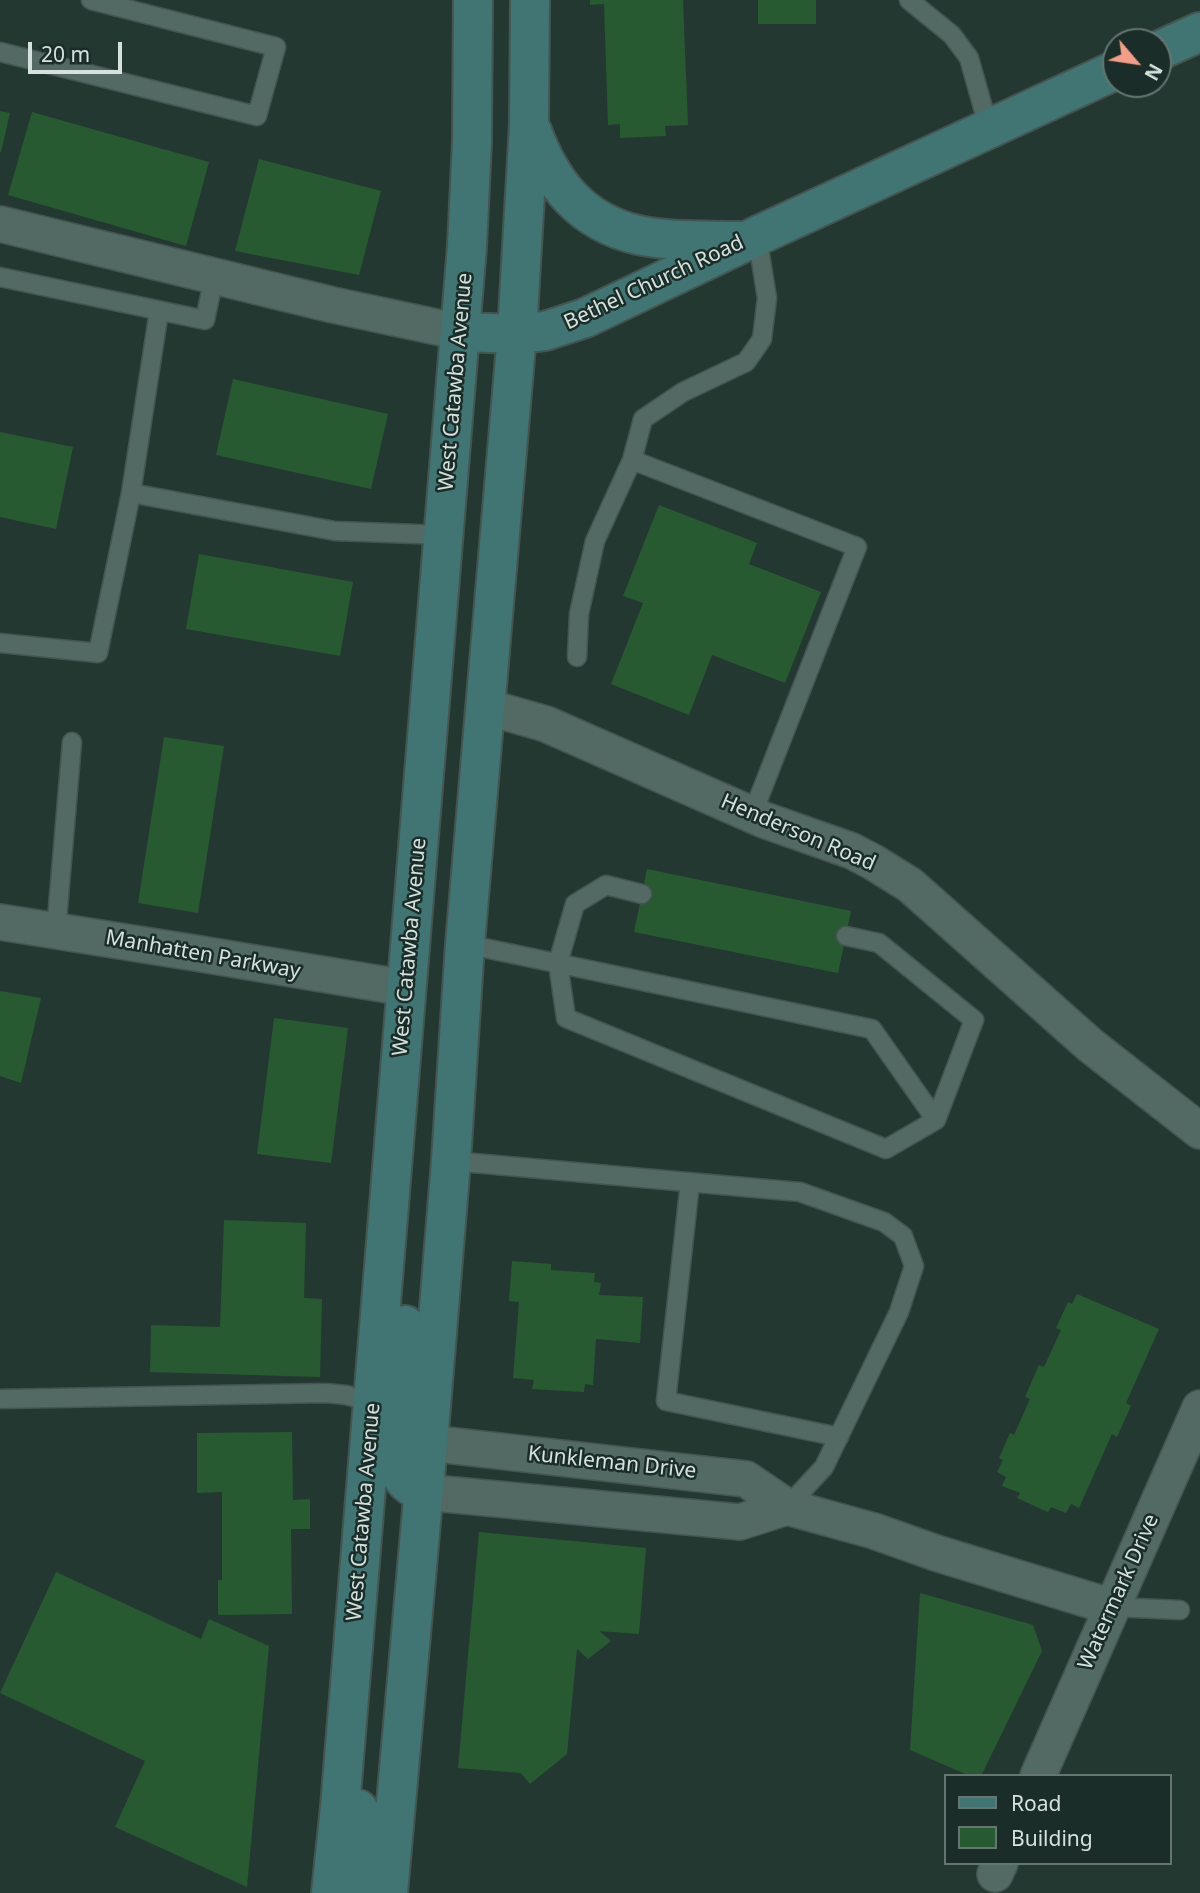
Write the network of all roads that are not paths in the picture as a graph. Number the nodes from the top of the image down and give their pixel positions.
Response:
1 (91, 0) edge
2 (473, 0) edge
3 (530, 0) edge
4 (909, 0) edge
5 (1200, 32) edge
6 (1172, 45) edge
7 (0, 52) edge
8 (1102, 77) edge
9 (529, 124) junction
10 (989, 129) junction
11 (0, 224) edge
12 (751, 238) junction
13 (0, 277) edge
14 (214, 277) junction
15 (159, 310) junction
16 (460, 332) junction
17 (517, 334) junction
18 (632, 460) junction
19 (131, 493) junction
20 (443, 535) junction
21 (0, 643) edge
22 (577, 657) dead end
23 (486, 707) junction
24 (72, 742) dead end
25 (752, 815) junction
26 (642, 894) dead end
27 (0, 922) edge
28 (56, 931) junction
29 (846, 936) dead end
30 (465, 944) junction
31 (558, 963) junction
32 (406, 988) junction
33 (936, 1120) junction
34 (1200, 1131) edge
35 (395, 1143) junction
36 (451, 1161) junction
37 (690, 1182) junction
38 (0, 1399) edge
39 (373, 1402) junction
40 (1200, 1408) edge
41 (839, 1437) junction
42 (428, 1443) junction
43 (423, 1492) junction
44 (787, 1507) junction
45 (1112, 1607) junction
46 (1180, 1610) dead end
47 (1039, 1774) edge
48 (340, 1807) junction
49 (331, 1893) edge
50 (359, 1893) edge
51 (388, 1893) edge

1 - 7 lane
2 - 16 main road, West Catawba Avenue
3 - 9 main road
4 - 10 lane
5 - 6 main road
8 - 10 main road, Bethel Church Road
9 - 12 main road
9 - 17 main road
10 - 12 main road, Bethel Church Road
11 - 14 street, Bethel Church Road
12 - 17 main road, Bethel Church Road
12 - 18 lane
13 - 15 lane
14 - 15 lane
14 - 16 street, Bethel Church Road
15 - 19 lane
16 - 17 main road, Bethel Church Road
16 - 20 main road, West Catawba Avenue
17 - 23 main road
18 - 22 lane
18 - 25 lane
19 - 20 lane
19 - 21 lane
20 - 32 main road, West Catawba Avenue
23 - 25 street, Henderson Road
23 - 30 main road
24 - 28 lane
25 - 34 street, Henderson Road
26 - 31 lane
27 - 28 street, Manhatten Parkway
28 - 32 street, Manhatten Parkway
29 - 33 lane
30 - 31 lane
30 - 36 main road
31 - 33 lane
31 - 33 lane
32 - 35 main road, West Catawba Avenue
35 - 39 main road, West Catawba Avenue
35 - 43 main road
36 - 37 lane
36 - 42 main road
37 - 41 lane
37 - 41 lane
38 - 39 lane
39 - 48 main road, West Catawba Avenue
40 - 45 street, Watermark Drive
41 - 44 lane
42 - 43 main road
42 - 44 street, Kunkleman Drive
43 - 44 street
43 - 51 main road
44 - 45 street, Kunkleman Drive
45 - 46 lane
45 - 47 street, Watermark Drive
48 - 49 main road, West Catawba Avenue
48 - 50 main road

